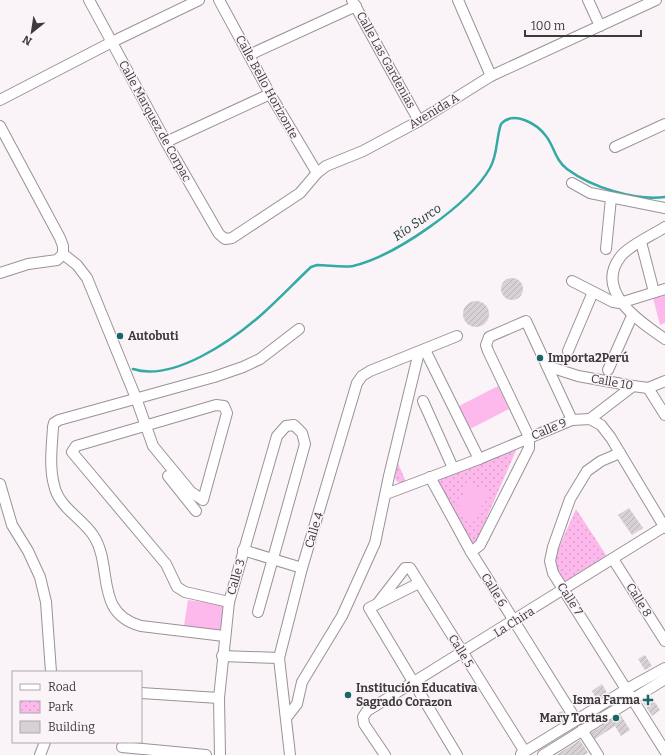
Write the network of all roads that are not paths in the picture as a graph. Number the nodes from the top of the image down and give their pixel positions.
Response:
1 (89, 0) edge
2 (199, 0) edge
3 (219, 0) edge
4 (458, 0) edge
5 (588, 0) edge
6 (656, 0) edge
7 (354, 3) edge
8 (600, 26) junction
9 (112, 42) junction
10 (249, 55) junction
11 (491, 76) junction
12 (270, 94) junction
13 (0, 100) edge
14 (419, 121) junction
15 (665, 124) edge
16 (0, 126) edge
17 (166, 142) junction
18 (10, 145) junction
19 (615, 147) dead end
20 (0, 150) edge
21 (316, 174) junction
22 (572, 183) dead end
23 (611, 198) junction
24 (665, 208) edge
25 (665, 227) edge
26 (225, 239) joint
27 (641, 242) junction
28 (606, 249) dead end
29 (63, 254) junction
30 (0, 273) edge
31 (572, 282) dead end
32 (665, 289) edge
33 (593, 292) junction
34 (654, 292) junction
35 (620, 303) junction
36 (632, 316) junction
37 (299, 329) dead end
38 (457, 336) dead end
39 (664, 338) edge
40 (422, 351) junction
41 (568, 351) dead end
42 (547, 366) junction
43 (608, 370) dead end
44 (665, 381) edge
45 (633, 386) junction
46 (648, 388) junction
47 (136, 398) junction
48 (423, 401) dead end
49 (665, 415) edge
50 (590, 419) junction
51 (572, 420) junction
52 (146, 426) junction
53 (529, 438) junction
54 (153, 446) junction
55 (620, 453) junction
56 (479, 459) junction
57 (453, 468) junction
58 (430, 477) junction
59 (0, 484) edge
60 (386, 494) junction
61 (196, 511) dead end
62 (665, 527) edge
63 (243, 550) junction
64 (470, 552) junction
65 (273, 559) junction
66 (613, 559) junction
67 (302, 568) junction
68 (419, 583) junction
69 (564, 590) junction
70 (229, 602) junction
71 (378, 603) junction
72 (258, 612) dead end
73 (514, 621) junction
74 (224, 636) junction
75 (665, 641) edge
76 (463, 653) junction
77 (222, 656) junction
78 (279, 658) junction
79 (665, 668) edge
80 (51, 671) edge
81 (665, 679) edge
82 (412, 683) junction
83 (627, 689) junction
84 (142, 693) edge
85 (219, 698) junction
86 (633, 698) junction
87 (286, 718) junction
88 (576, 720) junction
89 (582, 730) junction
90 (45, 743) edge
91 (122, 748) edge
92 (665, 751) edge
93 (522, 753) edge
94 (40, 755) edge
95 (206, 755) edge
96 (220, 755) edge
97 (290, 755) edge
98 (385, 755) edge
99 (456, 755) edge
100 (543, 755) edge
101 (598, 755) edge

1 - 9 street, Calle Marquez de Corpac
2 - 9 street
3 - 10 street, Calle Bello Horizonte
4 - 11 street
5 - 8 street
6 - 8 street, Avenida A
7 - 10 street
7 - 14 street, Calle Las Gardenias
8 - 11 street, Avenida A
9 - 13 street
9 - 17 street, Calle Marquez de Corpac
10 - 12 street, Calle Bello Horizonte
11 - 14 street, Avenida A
12 - 17 street
12 - 21 street, Calle Bello Horizonte
14 - 21 street, Avenida A
15 - 19 street
16 - 18 street
17 - 26 street, Calle Marquez de Corpac
18 - 20 street
18 - 29 street
21 - 26 street, Avenida A
22 - 23 street
23 - 24 street
23 - 28 street
25 - 27 street
27 - 34 street
27 - 35 street
29 - 30 street
29 - 47 street
31 - 33 street
32 - 34 street
33 - 35 street
33 - 41 street
34 - 35 street
35 - 36 street
36 - 39 street
36 - 43 street
37 - 47 street
38 - 40 street, Calle 4
40 - 56 street
40 - 60 street
40 - 67 street, Calle 4
42 - 45 street, Calle 10
42 - 51 street
42 - 53 street
44 - 46 street
45 - 46 street, Calle 10
45 - 50 street
46 - 49 street, Calle 10
47 - 52 street
47 - 74 street
48 - 57 street
50 - 51 street, Calle 9
50 - 55 street
51 - 53 street, Calle 9
52 - 54 street
52 - 54 street
52 - 70 street
53 - 56 street, Calle 9
53 - 64 street
54 - 61 street
55 - 62 street
55 - 69 street, Calle 7
56 - 57 street, Calle 9
57 - 58 street, Calle 9
58 - 60 street, Calle 9
58 - 64 street, Calle 6
59 - 80 street
60 - 87 street
62 - 66 street, La Chira
63 - 65 street
63 - 65 street, Calle 3
63 - 70 street, Calle 3
64 - 73 street, Calle 6
65 - 67 street
65 - 72 street
66 - 69 street, La Chira
66 - 75 street, Calle 8
67 - 78 street, Calle 4
68 - 71 street
68 - 71 street, Calle 5
68 - 76 street, Calle 5
69 - 73 street, La Chira
69 - 83 street, Calle 7
70 - 74 street, Calle 3
71 - 82 street
73 - 76 street, La Chira
73 - 88 street, Calle 6
74 - 77 street, Calle 3
76 - 82 street, La Chira
76 - 93 street, Calle 5
77 - 78 street
77 - 85 street, Calle 3
78 - 87 street, Calle 4
79 - 83 street
81 - 86 street
82 - 98 street, La Chira
82 - 99 street
83 - 86 street, Calle 7
83 - 88 street
84 - 85 street
85 - 96 street, Calle 3
86 - 89 street
86 - 92 street, Calle 7
87 - 97 street, Calle 4
88 - 93 street
89 - 100 street
89 - 101 street
90 - 94 street
91 - 95 street

